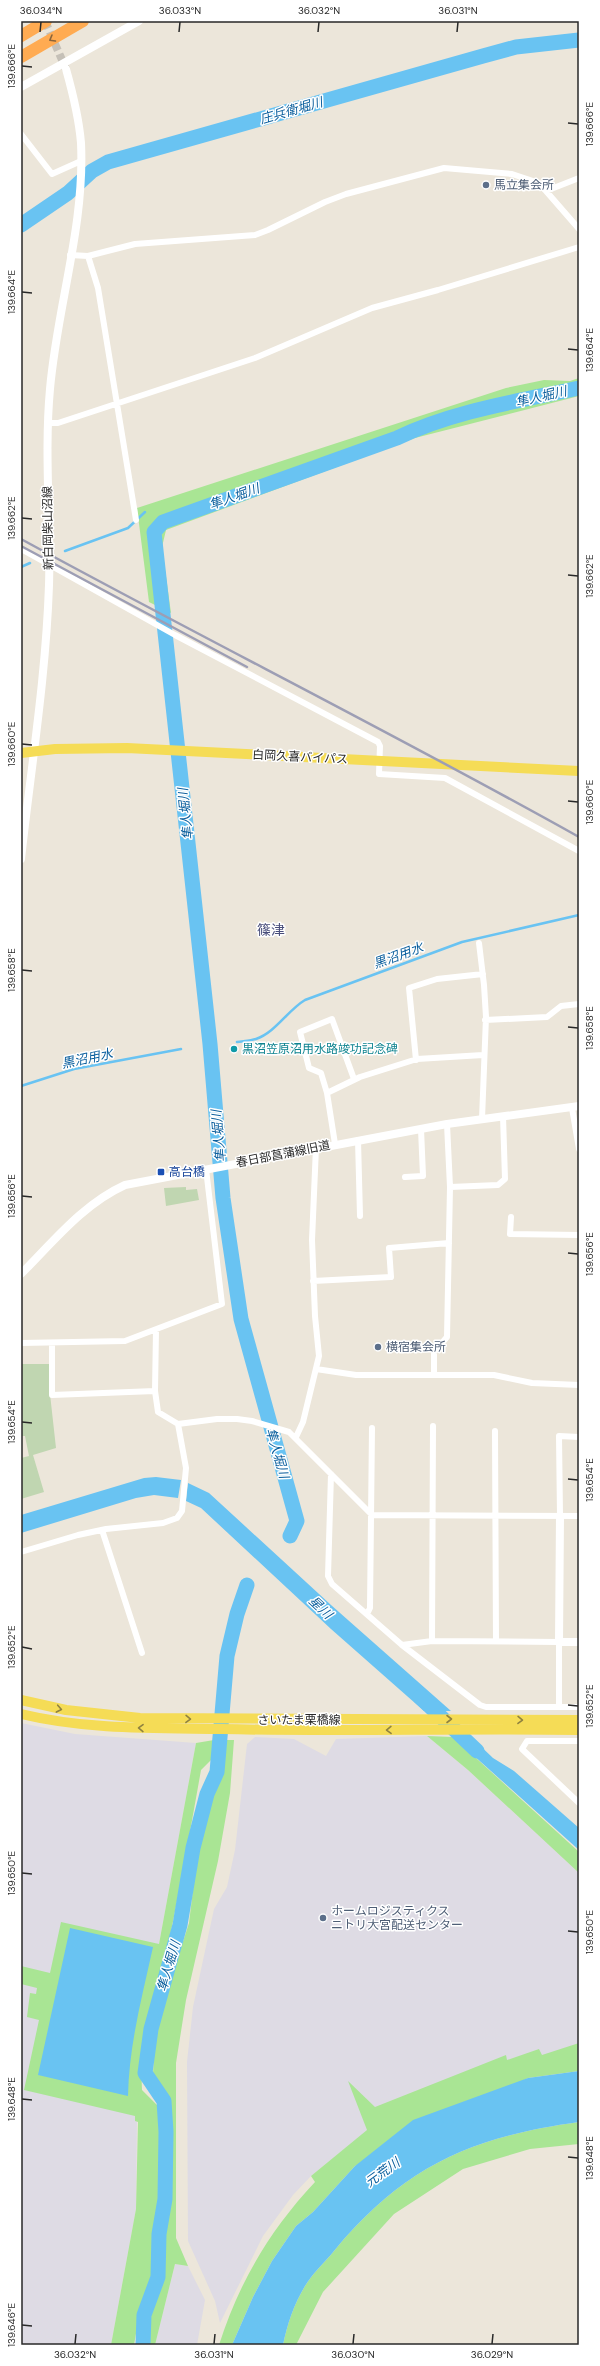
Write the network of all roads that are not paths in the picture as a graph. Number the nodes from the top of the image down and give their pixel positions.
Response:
1 (46, 21) edge
2 (83, 21) edge
3 (139, 21) edge
4 (21, 36) edge
5 (21, 57) edge
6 (66, 69) tunnel mouth
7 (21, 87) edge
8 (21, 134) edge
9 (81, 164) junction
10 (579, 178) edge
11 (546, 190) junction
12 (579, 229) edge
13 (579, 247) edge
14 (70, 255) junction
15 (88, 256) junction
16 (117, 403) junction
17 (48, 423) junction
18 (136, 520) dead end
19 (21, 549) edge
20 (49, 564) junction
21 (33, 751) junction
22 (21, 752) edge
23 (378, 761) junction
24 (579, 771) edge
25 (579, 851) edge
26 (21, 859) edge
27 (479, 943) dead end
28 (484, 974) junction
29 (579, 1004) edge
30 (486, 1020) junction
31 (483, 1055) junction
32 (416, 1060) junction
33 (354, 1079) junction
34 (327, 1094) junction
35 (575, 1107) edge
36 (503, 1116) junction
37 (482, 1119) junction
38 (447, 1124) junction
39 (421, 1129) junction
40 (358, 1140) junction
41 (335, 1144) junction
42 (316, 1147) junction
43 (579, 1149) edge
44 (208, 1169) junction
45 (405, 1177) dead end
46 (450, 1187) junction
47 (360, 1216) dead end
48 (511, 1217) dead end
49 (579, 1235) edge
50 (449, 1243) junction
51 (21, 1274) edge
52 (313, 1281) junction
53 (156, 1330) junction
54 (21, 1343) edge
55 (52, 1343) junction
56 (316, 1369) junction
57 (434, 1375) junction
58 (579, 1385) edge
59 (155, 1391) junction
60 (178, 1424) junction
61 (433, 1426) dead end
62 (372, 1428) dead end
63 (495, 1431) dead end
64 (296, 1437) junction
65 (579, 1437) edge
66 (331, 1474) junction
67 (372, 1515) junction
68 (432, 1515) junction
69 (496, 1516) junction
70 (560, 1516) junction
71 (579, 1516) edge
72 (102, 1530) junction
73 (21, 1552) edge
74 (367, 1614) junction
75 (432, 1641) junction
76 (496, 1642) junction
77 (559, 1642) junction
78 (579, 1642) edge
79 (402, 1644) junction
80 (142, 1653) dead end
81 (21, 1700) edge
82 (559, 1707) junction
83 (579, 1708) edge
84 (21, 1714) edge
85 (579, 1720) edge
86 (208, 1724) junction
87 (229, 1724) junction
88 (579, 1730) edge
89 (579, 1741) edge
90 (579, 1803) edge

1 - 4 highway
2 -> 5 highway
3 - 7 street
6 - 9 street
8 - 9 street
9 - 14 street, 新白岡柴山沼線
10 - 11 street
11 - 12 street
11 - 15 street
13 - 16 street
14 - 15 street
14 - 17 street, 新白岡柴山沼線
15 - 16 street
16 - 17 street
16 - 18 street
17 - 20 street, 新白岡柴山沼線
19 - 20 street
20 - 21 street, 新白岡柴山沼線
20 - 23 street
21 - 22 main road, 白岡久喜バイパス
21 - 23 main road, 白岡久喜バイパス
21 - 26 street, 新白岡柴山沼線
23 - 24 main road, 白岡久喜バイパス
23 - 25 street
27 - 28 street
28 - 30 street
28 - 32 street
29 - 30 street
30 - 31 street
31 - 32 street
31 - 37 street
32 - 33 street
33 - 34 street
33 - 34 street
34 - 41 street
35 - 36 street, 春日部菖蒲線旧道
35 - 43 street
36 - 37 street, 春日部菖蒲線旧道
36 - 46 street
37 - 38 street, 春日部菖蒲線旧道
38 - 39 street, 春日部菖蒲線旧道
38 - 46 street
39 - 40 street, 春日部菖蒲線旧道
39 - 45 street
40 - 41 street, 春日部菖蒲線旧道
40 - 47 street
41 - 42 street, 春日部菖蒲線旧道
42 - 44 street, 春日部菖蒲線旧道
42 - 52 street
44 - 51 street, 春日部菖蒲線旧道
44 - 53 street
46 - 50 street
48 - 49 street
50 - 52 street
50 - 57 street
52 - 56 street
53 - 55 street
53 - 59 street
54 - 55 street
55 - 59 street
56 - 57 street
56 - 64 street
57 - 58 street
59 - 60 street
60 - 64 street
60 - 72 street
61 - 68 street
62 - 67 street
63 - 69 street
64 - 66 street
65 - 70 street
66 - 67 street
66 - 74 street
67 - 68 street
67 - 74 street
68 - 69 street
68 - 75 street
69 - 70 street
69 - 76 street
70 - 71 street
70 - 77 street
72 - 73 street
72 - 80 street
74 - 79 street
75 - 76 street
75 - 79 street
76 - 77 street
77 - 78 street
77 - 82 street
79 - 82 street
81 -> 86 main road, さいたま栗橋線
82 - 83 street
86 -> 84 main road, さいたま栗橋線
87 -> 85 main road, さいたま栗橋線
86 - 87 main road, さいたま栗橋線
88 -> 87 main road, さいたま栗橋線
89 - 90 street

